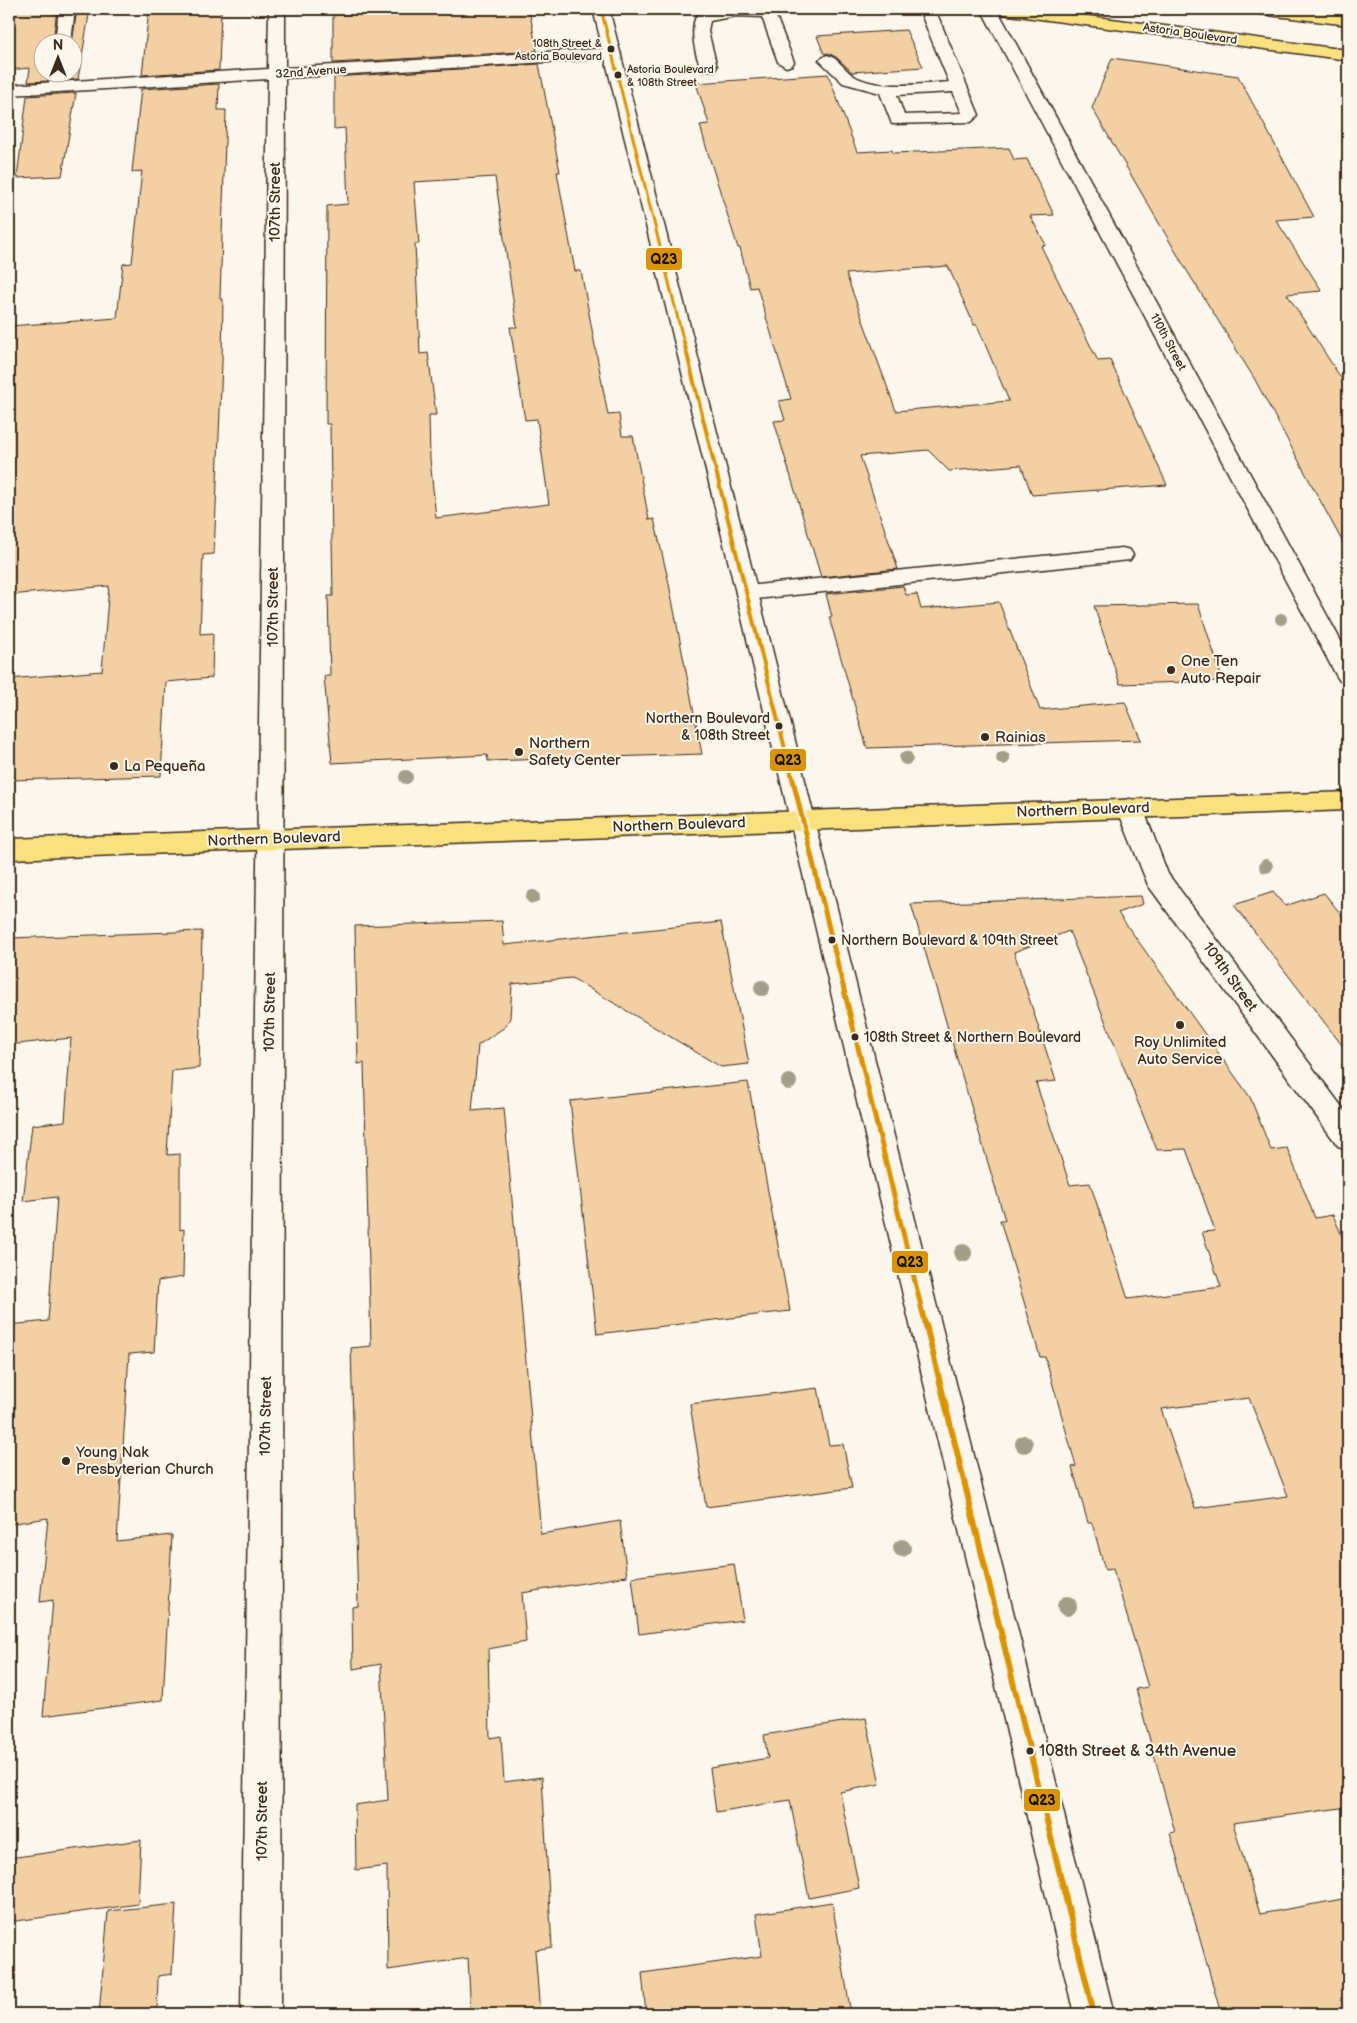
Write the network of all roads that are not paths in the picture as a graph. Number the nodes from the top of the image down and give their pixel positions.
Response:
1 (67, 9) edge
2 (277, 9) edge
3 (601, 9) edge
4 (927, 9) edge
5 (989, 9) edge
6 (1002, 9) edge
7 (1260, 9) edge
8 (1342, 9) edge
9 (1348, 15) edge
10 (1348, 20) edge
11 (64, 32) edge
12 (613, 53) junction
13 (1348, 55) edge
14 (827, 60) dead end
15 (786, 62) dead end
16 (709, 66) dead end
17 (276, 74) junction
18 (82, 79) edge
19 (48, 82) edge
20 (960, 88) junction
21 (9, 90) edge
22 (887, 90) junction
23 (1122, 555) dead end
24 (747, 593) junction
25 (1348, 675) edge
26 (1348, 801) edge
27 (1130, 808) junction
28 (803, 821) junction
29 (271, 839) junction
30 (9, 849) edge
31 (1348, 1137) edge
32 (261, 2014) edge
33 (1094, 2014) edge

1 - 11 street
2 - 17 street, 107th Street
3 - 12 street
4 - 20 street
5 - 25 street, 110th Street
6 - 13 main road, Astoria Boulevard
7 - 10 main road
8 - 9 street
12 - 17 street, 32nd Avenue
12 - 24 street
14 - 22 street
15 - 16 street
17 - 18 street, 32nd Avenue
17 - 29 street, 107th Street
19 - 21 street, 32nd Avenue
20 - 22 street
20 - 22 street
23 - 24 street
24 - 28 street
26 - 27 main road, Northern Boulevard
27 - 28 main road, Northern Boulevard
27 - 31 street, 109th Street
28 - 29 main road, Northern Boulevard
28 - 33 street
29 - 30 main road, Northern Boulevard
29 - 32 street, 107th Street

